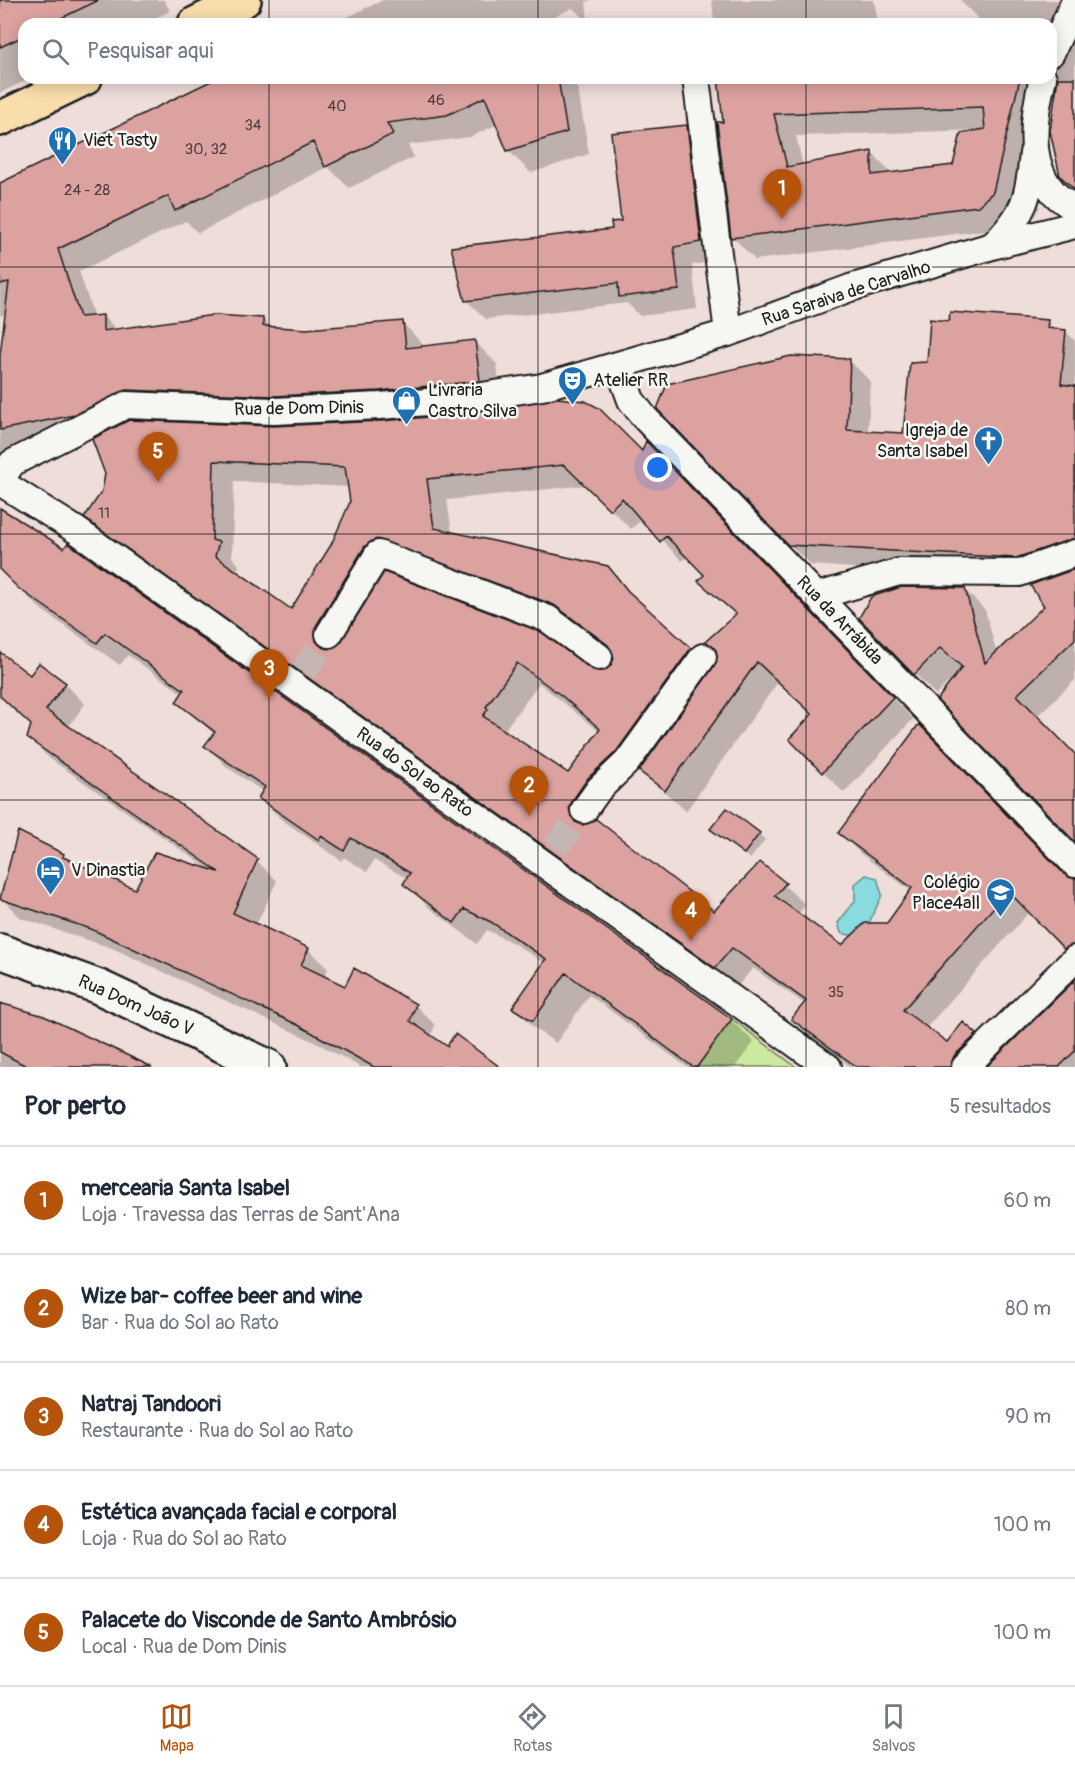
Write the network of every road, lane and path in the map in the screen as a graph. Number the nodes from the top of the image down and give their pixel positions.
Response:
1 (244, 0) edge
2 (1075, 2) edge
3 (207, 18) edge
4 (1057, 40) edge
5 (73, 84) edge
6 (697, 84) edge
7 (1042, 84) edge
8 (0, 119) edge
9 (1033, 147) junction
10 (1075, 208) edge
11 (1075, 225) edge
12 (992, 246) junction
13 (728, 333) junction
14 (619, 367) junction
15 (0, 482) edge
16 (1075, 553) edge
17 (819, 596) junction
18 (329, 634) tunnel mouth
19 (599, 657) dead end
20 (703, 657) dead end
21 (584, 810) tunnel mouth
22 (1075, 864) edge
23 (0, 951) edge
24 (1075, 959) edge
25 (269, 1067) edge
26 (828, 1067) edge
27 (965, 1067) edge

1 - 3 main road
2 - 4 street
5 - 8 main road
6 - 13 street
7 - 9 street
9 - 10 street
9 - 12 street
11 - 12 street, Rua Saraiva de Carvalho
12 - 13 street, Rua Saraiva de Carvalho
13 - 14 street, Rua Saraiva de Carvalho
14 - 15 street, Rua de Dom Dinis
14 - 17 street, Rua da Arrábida
15 - 26 street, Rua do Sol ao Rato
16 - 17 street
17 - 22 street, Rua da Arrábida
18 - 19 street
20 - 21 street
23 - 25 main road, Rua Dom João V
24 - 27 street

